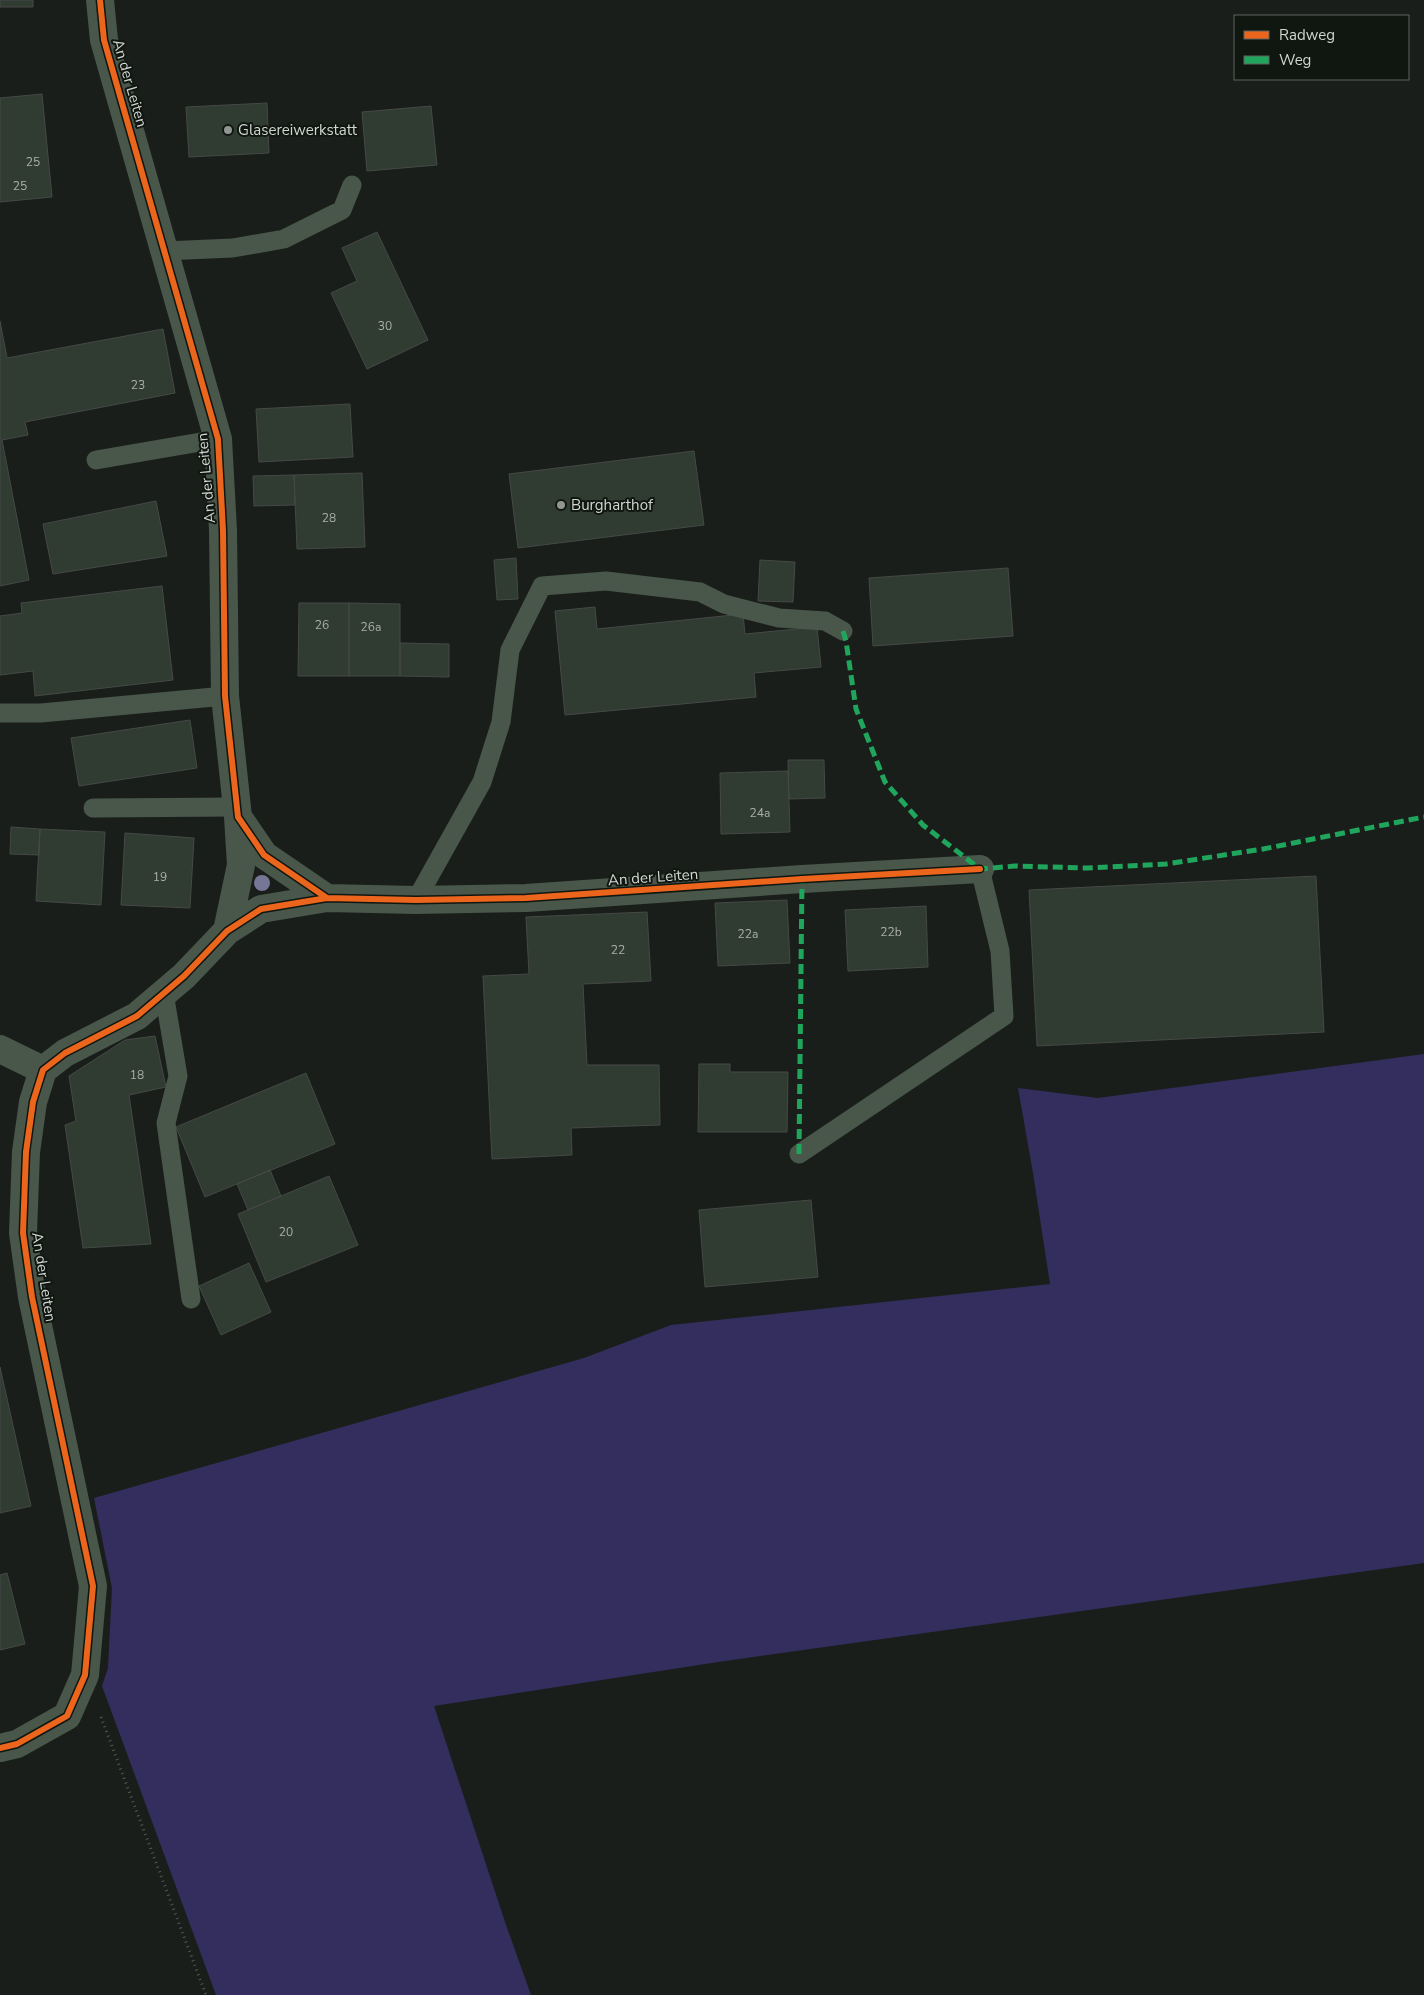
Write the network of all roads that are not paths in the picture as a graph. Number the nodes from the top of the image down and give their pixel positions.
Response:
1 (100, 0) edge
2 (352, 185) dead end
3 (164, 251) junction
4 (218, 439) junction
5 (96, 460) dead end
6 (843, 631) dead end
7 (226, 696) junction
8 (0, 713) edge
9 (92, 808) dead end
10 (238, 812) junction
11 (980, 869) joint
12 (327, 898) junction
13 (416, 900) junction
14 (227, 931) junction
15 (164, 993) junction
16 (0, 1049) edge
17 (43, 1070) junction
18 (799, 1154) dead end
19 (191, 1299) dead end
20 (0, 1748) edge

1 - 3 street, An der Leiten
2 - 3 lane
3 - 4 street, An der Leiten
4 - 5 lane
4 - 7 street, An der Leiten
6 - 13 lane
7 - 8 lane
7 - 10 street, An der Leiten
9 - 10 lane
10 - 12 street, An der Leiten
10 - 14 street, An der Leiten
11 - 13 street, An der Leiten
11 - 18 lane
12 - 13 street, An der Leiten
12 - 14 street, An der Leiten
14 - 15 street, An der Leiten
15 - 17 street, An der Leiten
15 - 19 lane
16 - 17 street
17 - 20 street, An der Leiten

